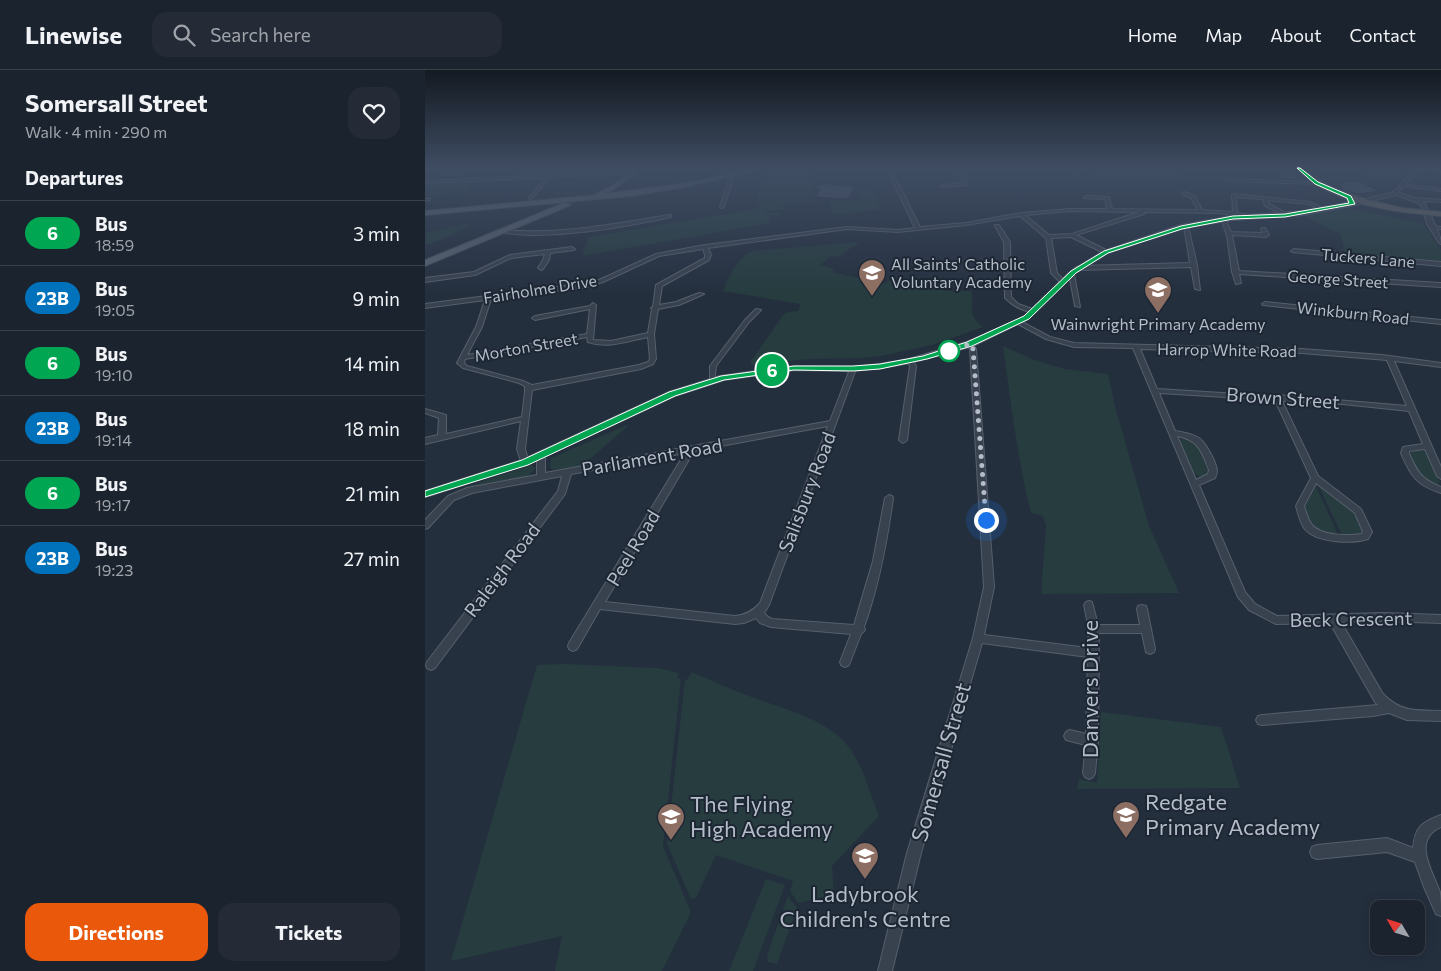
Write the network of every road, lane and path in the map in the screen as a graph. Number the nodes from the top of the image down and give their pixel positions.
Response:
1 (446, 211) edge
2 (545, 211) edge
3 (909, 211) edge
4 (1057, 211) edge
5 (1144, 211) edge
6 (1192, 211) edge
7 (1232, 211) edge
8 (1278, 211) edge
9 (1310, 211) edge
10 (1415, 211) edge
11 (425, 212) edge
12 (1201, 212) joint
13 (1427, 213) junction
14 (1021, 214) junction
15 (1441, 214) edge
16 (1232, 215) junction
17 (1285, 215) junction
18 (669, 216) dead end
19 (1223, 219) junction
20 (997, 226) dead end
21 (1186, 226) junction
22 (1432, 227) junction
23 (1263, 228) dead end
24 (1441, 228) edge
25 (918, 229) junction
26 (501, 231) junction
27 (1229, 233) junction
28 (1072, 235) junction
29 (1266, 235) junction
30 (1048, 237) junction
31 (1273, 238) dead end
32 (1441, 242) edge
33 (705, 247) junction
34 (572, 249) dead end
35 (1294, 251) dead end
36 (548, 252) junction
37 (1106, 252) junction
38 (425, 263) edge
39 (1441, 264) edge
40 (1194, 265) junction
41 (549, 267) dead end
42 (541, 268) junction
43 (1078, 268) junction
44 (533, 269) dead end
45 (1235, 272) junction
46 (1071, 274) junction
47 (425, 280) edge
48 (1062, 282) junction
49 (1238, 283) dead end
50 (1441, 286) edge
51 (1197, 289) dead end
52 (701, 294) dead end
53 (489, 297) junction
54 (1265, 304) dead end
55 (425, 306) edge
56 (1078, 306) dead end
57 (654, 308) junction
58 (758, 310) dead end
59 (1033, 311) junction
60 (535, 318) dead end
61 (1018, 322) junction
62 (1441, 322) edge
63 (651, 334) junction
64 (590, 335) junction
65 (970, 344) junction
66 (1136, 348) junction
67 (462, 358) junction
68 (1390, 359) junction
69 (910, 361) junction
70 (1441, 366) edge
71 (853, 369) junction
72 (712, 381) junction
73 (529, 388) junction
74 (1155, 391) junction
75 (1277, 397) junction
76 (1411, 409) junction
77 (425, 411) edge
78 (526, 418) junction
79 (833, 423) junction
80 (1173, 433) junction
81 (442, 437) junction
82 (903, 440) dead end
83 (425, 441) edge
84 (1428, 446) junction
85 (691, 450) junction
86 (541, 456) junction
87 (525, 462) junction
88 (567, 472) junction
89 (541, 476) junction
90 (1441, 476) edge
91 (1315, 478) junction
92 (1194, 484) junction
93 (1441, 490) edge
94 (425, 494) edge
95 (889, 498) dead end
96 (425, 526) edge
97 (599, 605) junction
98 (1089, 605) dead end
99 (1142, 609) dead end
100 (758, 613) junction
101 (1333, 618) junction
102 (1441, 619) edge
103 (1094, 629) junction
104 (1144, 629) junction
105 (859, 630) junction
106 (978, 638) junction
107 (573, 646) dead end
108 (1150, 649) dead end
109 (1093, 653) junction
110 (845, 662) dead end
111 (431, 665) dead end
112 (1388, 708) junction
113 (1441, 716) edge
114 (1262, 720) dead end
115 (1069, 736) dead end
116 (1092, 741) junction
117 (1089, 773) dead end
118 (1441, 821) edge
119 (1317, 852) dead end
120 (1419, 857) junction
121 (1441, 909) edge
122 (885, 971) edge

1 - 11 main road
2 - 26 main road
3 - 25 street
4 - 14 street, Fairholme Drive
5 - 28 street
6 - 12 street
7 - 16 street
8 - 17 street
9 - 17 street
10 - 13 highway
12 - 16 street
13 - 15 highway
13 - 22 street
14 - 25 street, Fairholme Drive
14 - 30 street
16 - 17 street
16 - 19 street
18 - 26 street
19 - 21 street
19 - 27 street
20 - 59 street
21 - 37 street
21 - 40 street
22 - 24 street
22 - 32 street
23 - 29 street
25 - 33 street, Fairholme Drive
26 - 38 main road
27 - 29 street
27 - 45 street
28 - 30 street
28 - 37 street
29 - 31 street
30 - 48 street
33 - 53 street, Fairholme Drive
33 - 57 street
34 - 36 street
35 - 39 street, Tuckers Lane
36 - 42 street
36 - 47 street
37 - 43 street
40 - 43 street
40 - 51 street
41 - 42 street
42 - 44 street
43 - 46 street
45 - 49 street
45 - 50 street, George Street
46 - 48 street
46 - 56 street
48 - 59 street
52 - 57 street
53 - 55 street, Fairholme Drive
53 - 67 street
54 - 62 street, Winkburn Road
57 - 63 street
58 - 72 street
59 - 61 street
60 - 64 street
61 - 65 street
61 - 66 street, Harrop White Road
63 - 64 street
63 - 73 street
64 - 67 street, Morton Street
65 - 69 street
65 - 106 street, Somersall Street
66 - 68 street, Harrop White Road
66 - 74 street, Beck Crescent
67 - 73 street
68 - 70 street, Harrop White Road
68 - 76 street
69 - 71 street
69 - 82 street
71 - 72 street
71 - 79 street, Salisbury Road
72 - 86 street
73 - 78 street
74 - 75 street, Brown Street
74 - 80 street, Beck Crescent
75 - 76 street, Brown Street
75 - 91 street
76 - 84 street
77 - 81 street
78 - 81 street
78 - 87 street
79 - 85 street, Parliament Road
79 - 100 street, Salisbury Road
80 - 92 street, Beck Crescent
80 - 92 street
81 - 83 street
84 - 90 street
84 - 93 street
85 - 88 street, Parliament Road
85 - 97 street, Peel Road
86 - 87 street
86 - 89 street
87 - 94 street
88 - 89 street, Parliament Road
88 - 111 street, Raleigh Road
89 - 96 street, Parliament Road
91 - 91 street
92 - 101 street, Beck Crescent
95 - 105 street
97 - 100 street
97 - 107 street, Peel Road
98 - 103 street, Danvers Drive
99 - 104 street
100 - 105 street
101 - 102 street, Beck Crescent
101 - 112 street
103 - 104 street
103 - 109 street, Danvers Drive
104 - 108 street
105 - 110 street
106 - 109 street
106 - 122 street, Somersall Street
109 - 116 street, Danvers Drive
112 - 113 street
112 - 114 street
115 - 116 street
116 - 117 street, Danvers Drive
118 - 120 street
119 - 120 street
120 - 121 street

